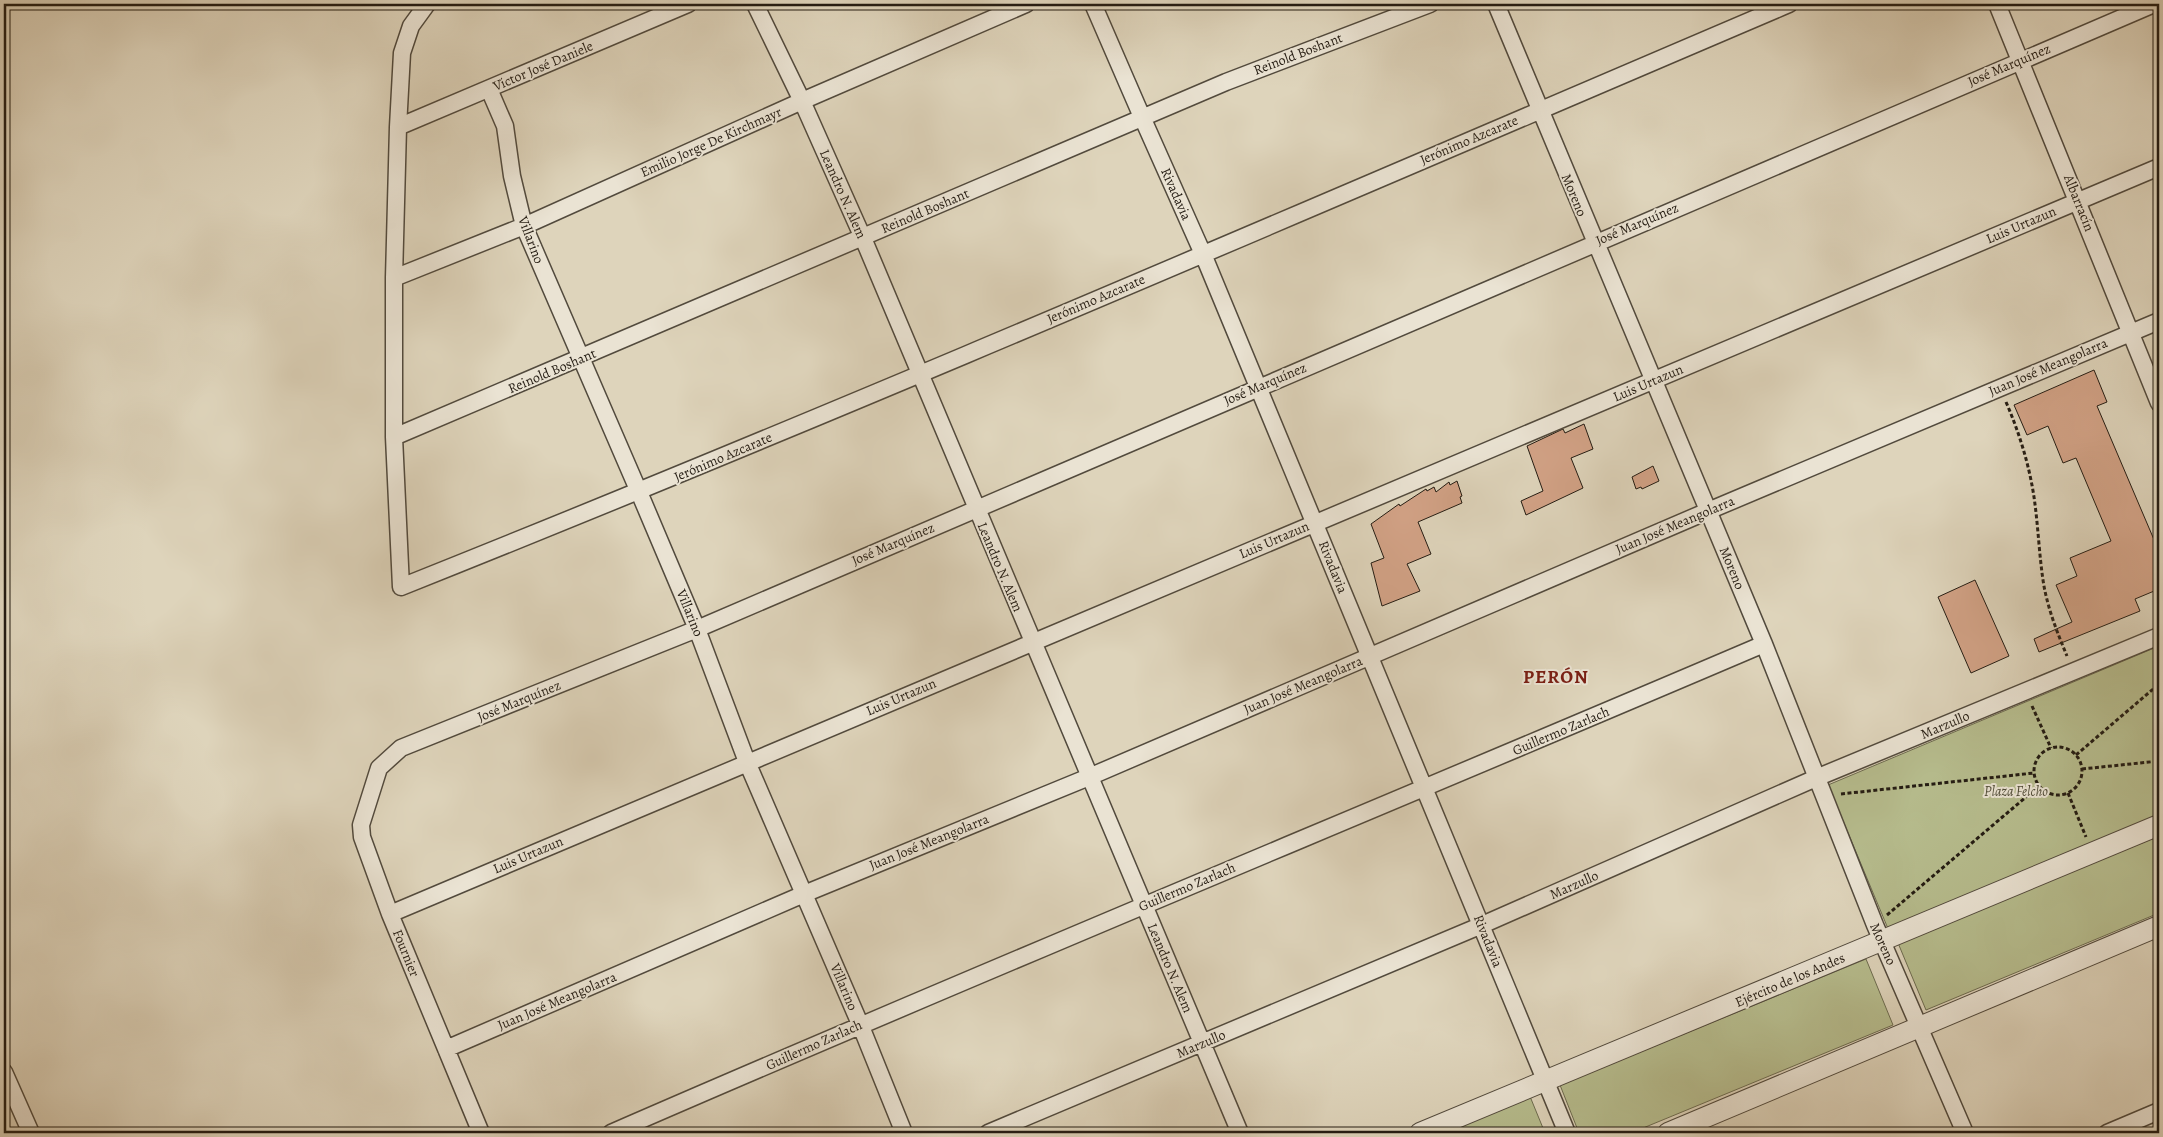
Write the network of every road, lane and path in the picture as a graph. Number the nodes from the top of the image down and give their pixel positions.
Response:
1 (427, 4) edge
2 (688, 4) edge
3 (755, 4) edge
4 (1026, 4) edge
5 (1093, 4) edge
6 (1430, 4) edge
7 (1496, 4) edge
8 (1789, 4) edge
9 (1997, 4) edge
10 (2154, 4) edge
11 (2020, 60) junction
12 (489, 89) junction
13 (802, 101) junction
14 (1539, 110) junction
15 (1142, 117) junction
16 (398, 128) junction
17 (2159, 167) edge
18 (2079, 201) junction
19 (524, 226) junction
20 (863, 238) junction
21 (1594, 243) junction
22 (1203, 254) junction
23 (394, 278) junction
24 (2159, 321) edge
25 (2130, 333) junction
26 (582, 358) junction
27 (919, 375) junction
28 (1653, 381) junction
29 (1258, 387) junction
30 (2000, 387) junction
31 (2159, 403) edge
32 (394, 437) junction
33 (639, 492) junction
34 (976, 509) junction
35 (1708, 510) junction
36 (1315, 523) junction
37 (696, 629) junction
38 (2159, 636) edge
39 (1032, 642) junction
40 (1764, 644) junction
41 (1370, 656) junction
42 (2074, 671) junction
43 (2159, 684) edge
44 (2026, 691) junction
45 (2051, 748) junction
46 (2076, 754) junction
47 (2159, 761) edge
48 (747, 762) junction
49 (379, 768) joint
50 (2082, 769) junction
51 (2034, 772) junction
52 (1089, 777) junction
53 (1816, 778) junction
54 (2039, 786) junction
55 (1425, 789) junction
56 (2068, 793) junction
57 (1824, 797) junction
58 (2159, 825) edge
59 (2092, 852) junction
60 (804, 894) junction
61 (1143, 906) junction
62 (390, 914) junction
63 (1482, 925) junction
64 (2159, 926) edge
65 (1879, 933) junction
66 (860, 1024) junction
67 (1920, 1028) junction
68 (1202, 1044) junction
69 (446, 1049) junction
70 (4, 1072) edge
71 (1546, 1081) junction
72 (2159, 1111) edge
73 (31, 1133) edge
74 (481, 1133) edge
75 (611, 1133) edge
76 (904, 1133) edge
77 (988, 1133) edge
78 (1240, 1133) edge
79 (1420, 1133) edge
80 (1567, 1133) edge
81 (1668, 1133) edge
82 (1965, 1133) edge
83 (2107, 1133) edge

1 - 16 street
2 - 12 street, Víctor José Daniele
3 - 13 street, Leandro N. Alem
4 - 13 street, Emilio Jorge De Kirchmayr
5 - 15 street, Rivadavia
6 - 15 street, Reinold Boshant
7 - 14 street, Moreno
8 - 14 street, Jerónimo Azcarate
9 - 11 street, Albarracín
10 - 11 street, José Marquínez
11 - 18 street, Albarracín
11 - 21 street, José Marquínez
12 - 16 street, Víctor José Daniele
12 - 19 street, Villarino
13 - 19 street, Emilio Jorge De Kirchmayr
13 - 20 street, Leandro N. Alem
14 - 21 street, Moreno
14 - 22 street, Jerónimo Azcarate
15 - 20 street, Reinold Boshant
15 - 22 street, Rivadavia
16 - 23 street
17 - 18 street, Luis Urtazun
18 - 25 street, Albarracín
18 - 28 street, Luis Urtazun
19 - 23 street, Emilio Jorge De Kirchmayr
19 - 26 street, Villarino
20 - 26 street, Reinold Boshant
20 - 27 street, Leandro N. Alem
21 - 28 street, Moreno
21 - 29 street, José Marquínez
22 - 27 street, Jerónimo Azcarate
22 - 29 street, Rivadavia
23 - 32 street
24 - 25 street, Juan José Meangolarra
25 - 30 street, Juan José Meangolarra
25 - 31 street, Albarracín
26 - 32 street, Reinold Boshant
26 - 33 street, Villarino
27 - 33 street, Jerónimo Azcarate
27 - 34 street, Leandro N. Alem
28 - 35 street, Moreno
28 - 36 street, Luis Urtazun
29 - 34 street, José Marquínez
29 - 36 street, Rivadavia
30 - 35 street, Juan José Meangolarra
30 - 42 path
32 - 33 street, Jerónimo Azcarate
33 - 37 street, Villarino
34 - 37 street, José Marquínez
34 - 39 street, Leandro N. Alem
35 - 40 street, Moreno
35 - 41 street, Juan José Meangolarra
36 - 39 street, Luis Urtazun
36 - 41 street, Rivadavia
37 - 48 street, Villarino
37 - 49 street, José Marquínez
38 - 42 street, Marzullo
39 - 48 street, Luis Urtazun
39 - 52 street, Leandro N. Alem
40 - 53 street, Moreno
40 - 55 street, Guillermo Zarlach
41 - 52 street, Juan José Meangolarra
41 - 55 street, Rivadavia
42 - 44 street, Marzullo
43 - 46 path
44 - 45 path
44 - 53 street, Marzullo
45 - 46 path
45 - 51 path
46 - 50 path
47 - 50 path
48 - 60 street, Villarino
48 - 62 street, Luis Urtazun
49 - 62 street, Fournier
50 - 56 path
51 - 54 path
51 - 57 path
52 - 60 street, Juan José Meangolarra
52 - 61 street, Leandro N. Alem
53 - 57 street, Moreno
53 - 63 street, Marzullo
54 - 56 path
54 - 65 path
55 - 61 street, Guillermo Zarlach
55 - 63 street, Rivadavia
56 - 59 path
57 - 65 street, Moreno
58 - 59 street, Ejército de los Andes
59 - 65 street, Ejército de los Andes
60 - 66 street, Villarino
60 - 69 street, Juan José Meangolarra
61 - 66 street, Guillermo Zarlach
61 - 68 street, Leandro N. Alem
62 - 69 street, Fournier
63 - 68 street, Marzullo
63 - 71 street, Rivadavia
64 - 67 street
65 - 67 street, Moreno
65 - 71 street, Ejército de los Andes
66 - 75 street, Guillermo Zarlach
66 - 76 street, Villarino
67 - 81 street
67 - 82 street, Moreno
68 - 77 street, Marzullo
68 - 78 street, Leandro N. Alem
69 - 74 street, Fournier
70 - 73 street
71 - 79 street, Ejército de los Andes
71 - 80 street, Rivadavia
72 - 83 street

